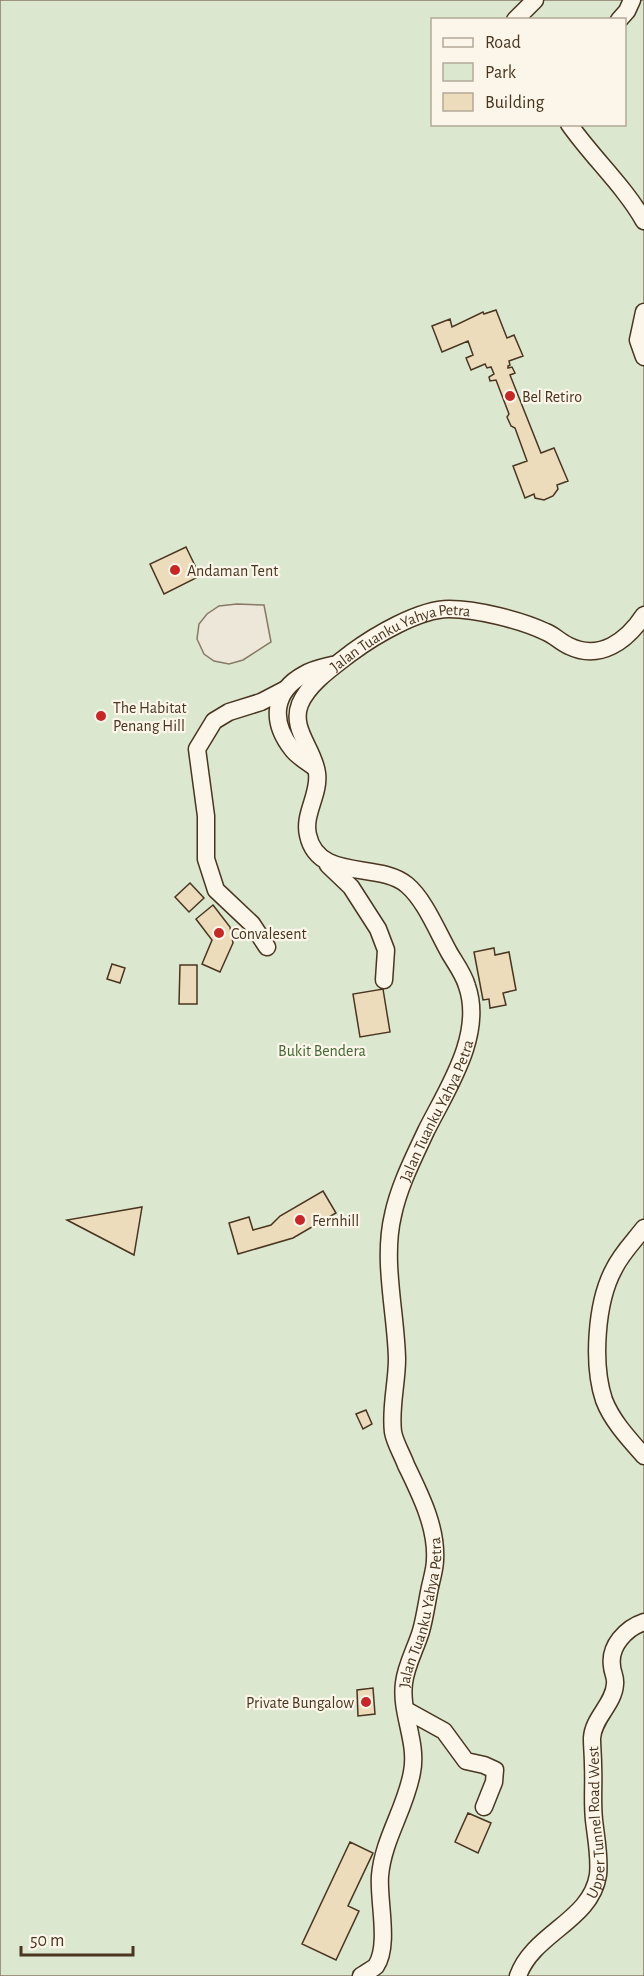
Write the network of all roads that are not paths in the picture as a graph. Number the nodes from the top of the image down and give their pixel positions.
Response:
1 (535, 0) edge
2 (632, 0) edge
3 (517, 18) edge
4 (621, 18) edge
5 (570, 126) edge
6 (644, 221) edge
7 (644, 312) edge
8 (644, 357) edge
9 (644, 615) edge
10 (338, 663) junction
11 (284, 690) junction
12 (317, 770) junction
13 (323, 859) junction
14 (267, 947) dead end
15 (384, 980) dead end
16 (644, 1228) edge
17 (644, 1456) edge
18 (644, 1622) edge
19 (406, 1710) junction
20 (484, 1807) dead end
21 (361, 1976) edge
22 (518, 1976) edge

1 - 3 street
2 - 4 street
5 - 6 street
7 - 8 street
9 - 10 street, Jalan Tuanku Yahya Petra
10 - 11 street
10 - 12 street, Jalan Tuanku Yahya Petra
11 - 12 street
11 - 14 street
12 - 13 street
13 - 15 street
13 - 19 street, Jalan Tuanku Yahya Petra
16 - 17 street
18 - 22 street, Upper Tunnel Road West
19 - 20 street
19 - 21 street, Jalan Tuanku Yahya Petra

